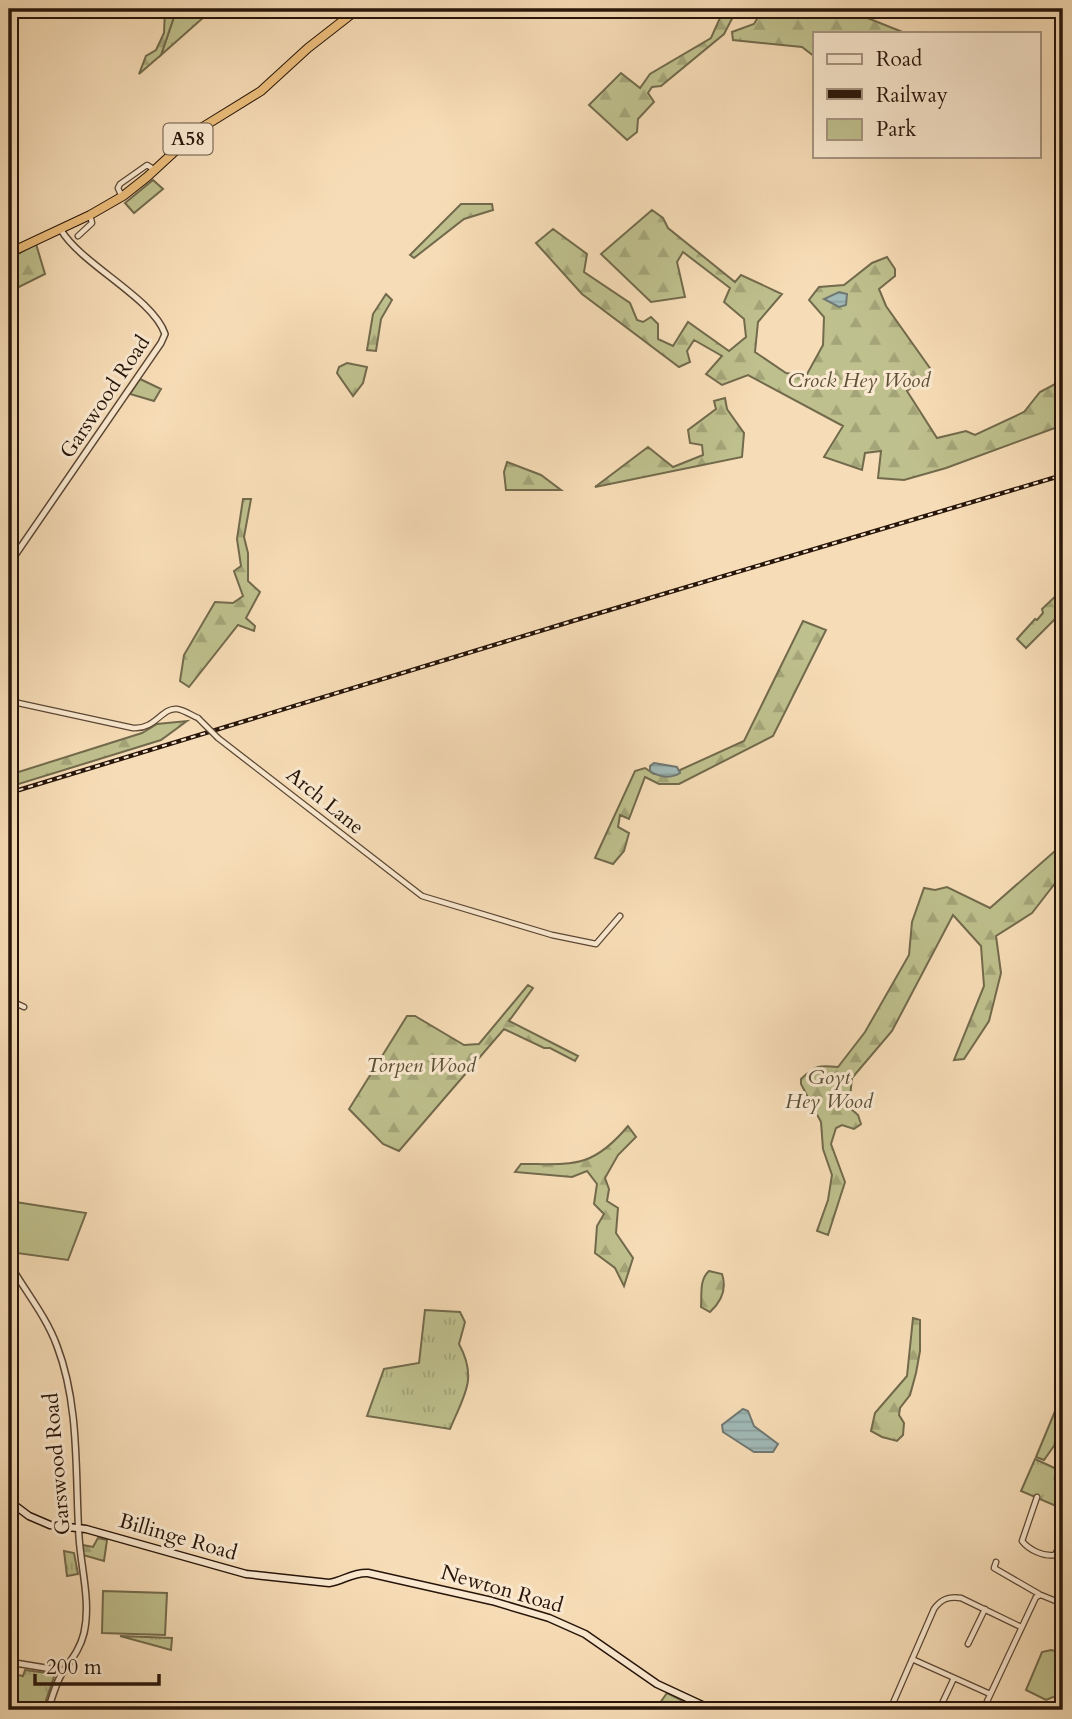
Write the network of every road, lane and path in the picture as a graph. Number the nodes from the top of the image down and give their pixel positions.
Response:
1 (358, 9) edge
2 (346, 12) edge
3 (90, 215) junction
4 (61, 230) junction
5 (80, 235) dead end
6 (9, 253) edge
7 (9, 564) edge
8 (9, 701) edge
9 (620, 916) dead end
10 (9, 1000) edge
11 (24, 1007) dead end
12 (9, 1263) edge
13 (1037, 1497) dead end
14 (9, 1501) edge
15 (78, 1528) junction
16 (1063, 1538) edge
17 (1055, 1555) junction
18 (996, 1562) dead end
19 (1063, 1564) edge
20 (345, 1578) joint
21 (1041, 1595) junction
22 (1063, 1604) edge
23 (985, 1609) junction
24 (1021, 1627) junction
25 (968, 1644) dead end
26 (912, 1660) junction
27 (9, 1662) edge
28 (64, 1671) junction
29 (954, 1678) junction
30 (990, 1694) junction
31 (48, 1710) edge
32 (712, 1710) edge
33 (890, 1710) edge
34 (939, 1710) edge
35 (984, 1710) edge

1 - 2 highway, A58
2 - 3 highway, A58
3 - 4 highway, A58
3 - 5 street
4 - 6 highway, A58
4 - 7 street, Garswood Road
8 - 9 street, Arch Lane, bridge
10 - 11 street
12 - 15 street, Garswood Road
13 - 17 street
14 - 15 main road, Billinge Road
15 - 20 main road, Billinge Road
15 - 28 street, Garswood Road
16 - 17 street
17 - 19 street
18 - 21 street
20 - 32 main road, Newton Road
21 - 22 street
21 - 24 street
23 - 24 street
23 - 25 street
23 - 26 street
24 - 30 street
26 - 29 street
26 - 33 street
27 - 28 street
28 - 31 street, Garswood Road
29 - 30 street
29 - 34 street
30 - 35 street

